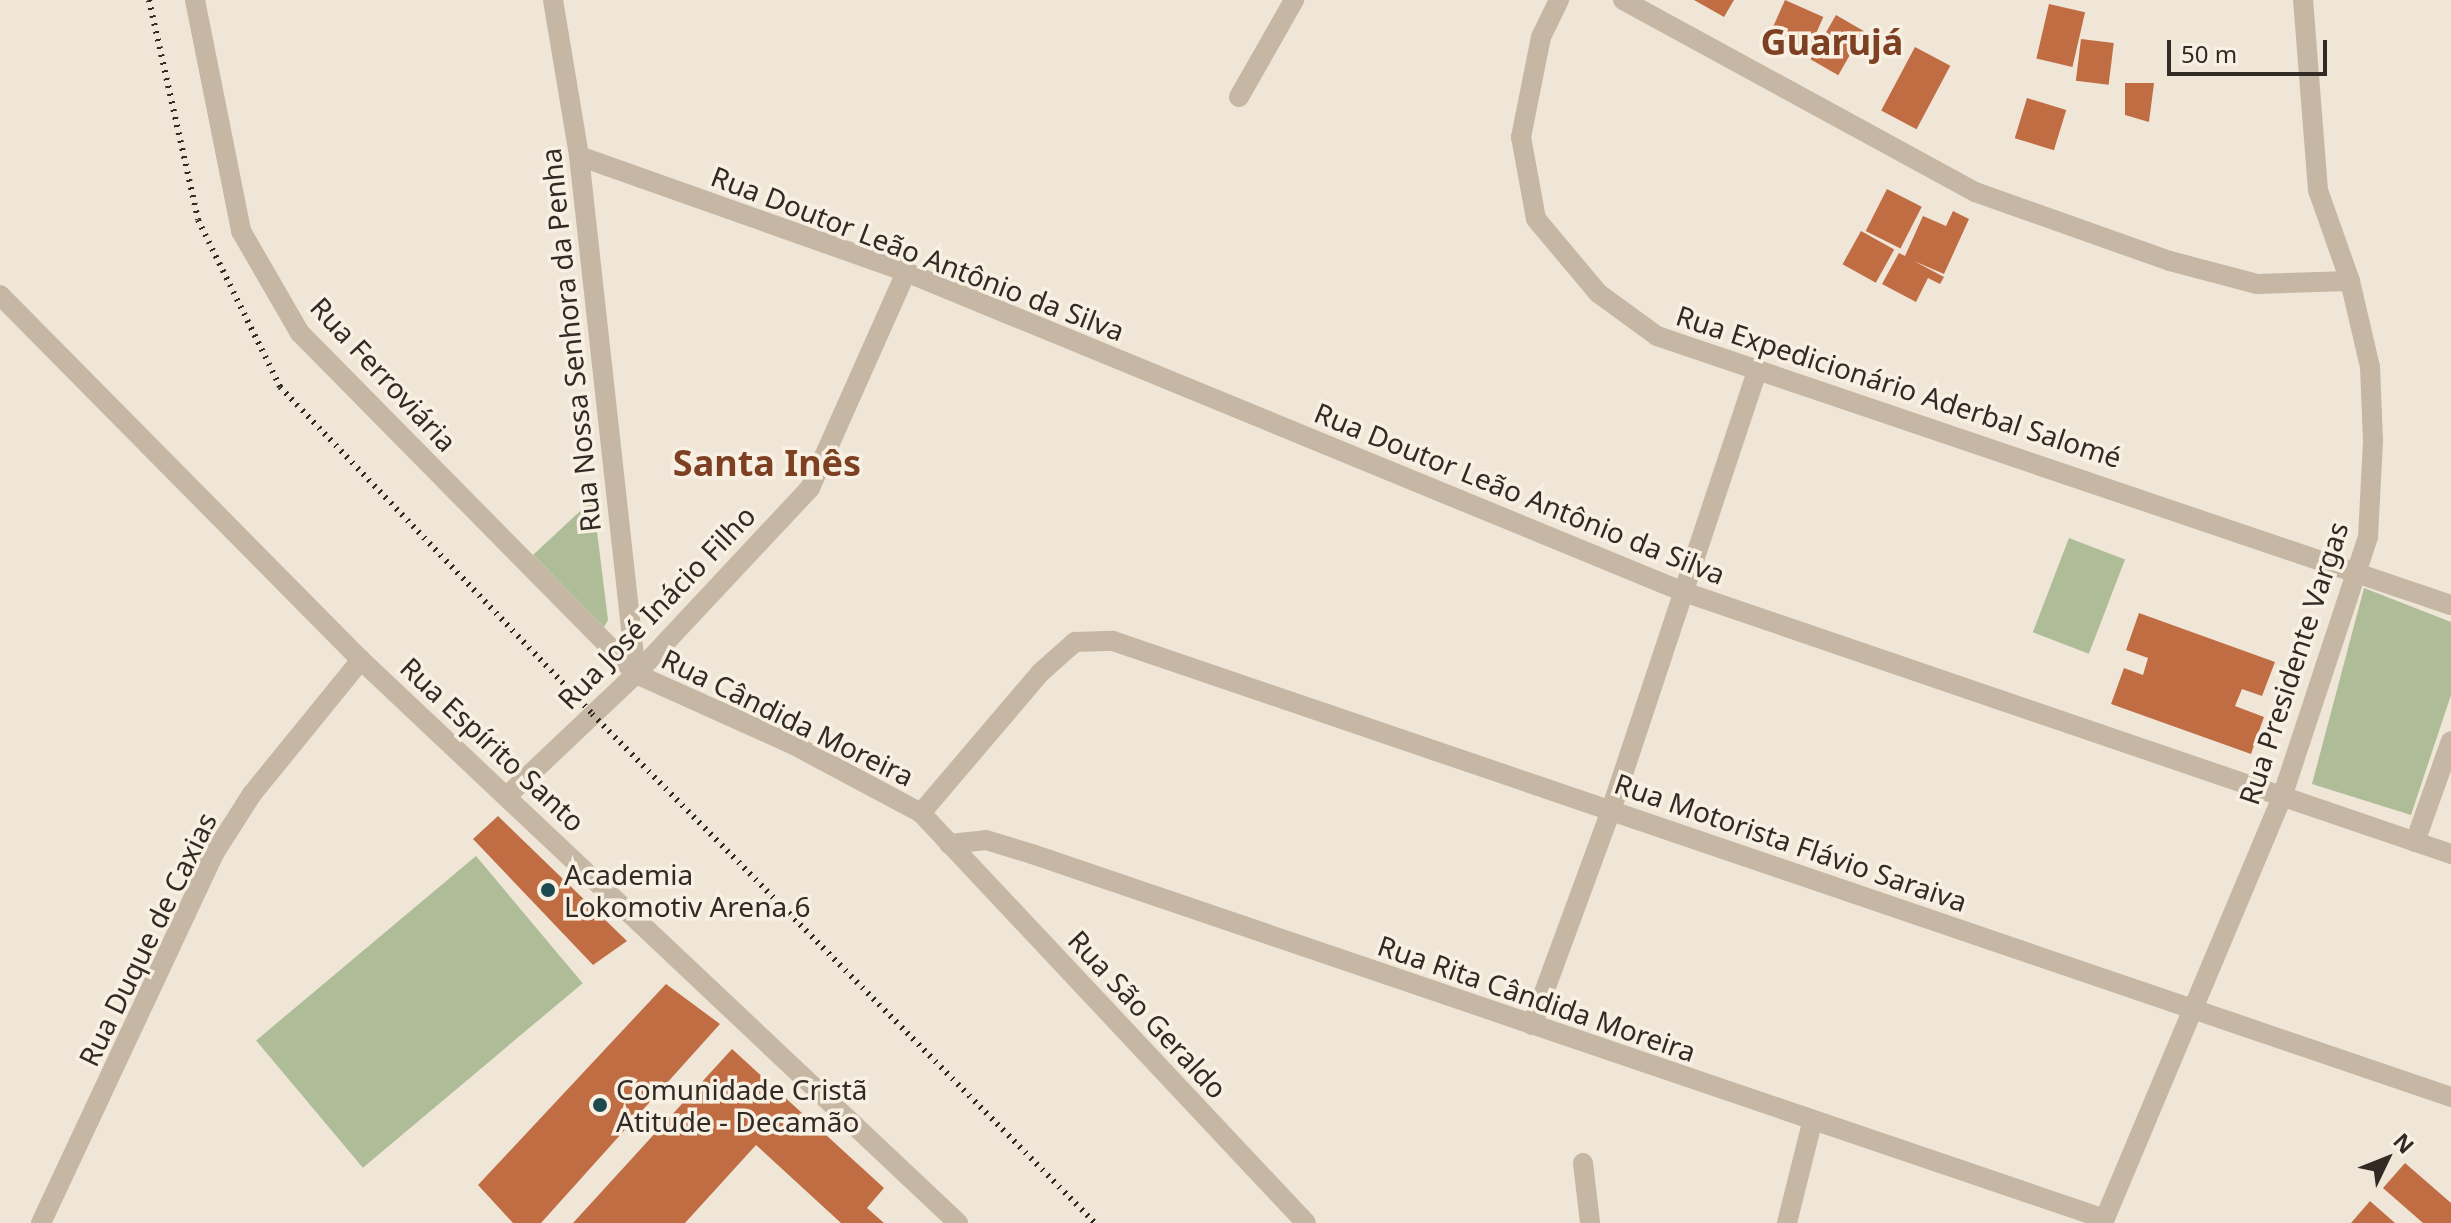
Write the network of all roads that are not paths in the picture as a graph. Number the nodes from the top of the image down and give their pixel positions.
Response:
1 (195, 0) edge
2 (553, 0) edge
3 (1294, 0) edge
4 (1559, 0) edge
5 (1623, 0) edge
6 (2303, 0) edge
7 (1239, 97) dead end
8 (579, 156) junction
9 (906, 272) junction
10 (2350, 281) junction
11 (0, 295) edge
12 (1757, 372) junction
13 (2356, 569) junction
14 (1684, 592) junction
15 (2451, 605) edge
16 (361, 660) junction
17 (636, 674) junction
18 (2451, 741) edge
19 (2283, 794) junction
20 (508, 795) junction
21 (1611, 810) junction
22 (921, 813) junction
23 (2415, 842) junction
24 (949, 844) junction
25 (2451, 854) edge
26 (2191, 1009) junction
27 (1532, 1025) junction
28 (2451, 1097) edge
29 (1812, 1123) junction
30 (1583, 1163) dead end
31 (2104, 1221) edge
32 (41, 1223) edge
33 (958, 1223) edge
34 (1306, 1223) edge
35 (1590, 1223) edge
36 (1787, 1223) edge

1 - 17 street, Rua Ferroviária
2 - 8 street, Rua Nossa Senhora da Penha
3 - 7 street
4 - 12 street, Rua Expedicionário Aderbal Salomé
5 - 10 street
6 - 10 street, Rua Presidente Vargas
8 - 9 street, Rua Doutor Leão Antônio da Silva
8 - 17 street, Rua Nossa Senhora da Penha
9 - 14 street, Rua Doutor Leão Antônio da Silva
9 - 17 street, Rua José Inácio Filho
10 - 13 street, Rua Presidente Vargas
11 - 16 street, Rua Espírito Santo
12 - 13 street, Rua Expedicionário Aderbal Salomé
12 - 14 street
13 - 15 street, Rua Expedicionário Aderbal Salomé
13 - 19 street, Rua Presidente Vargas
14 - 19 street, Rua Doutor Leão Antônio da Silva
14 - 21 street
16 - 20 street, Rua Espírito Santo
16 - 32 street, Rua Duque de Caxias
17 - 20 street, Rua José Inácio Filho
17 - 22 street, Rua Cândida Moreira
18 - 23 street
19 - 23 street, Rua Doutor Leão Antônio da Silva
19 - 26 street, Rua Presidente Vargas
20 - 33 street, Rua Espírito Santo
21 - 22 street, Rua Motorista Flávio Saraiva
21 - 26 street, Rua Motorista Flávio Saraiva
21 - 27 street
22 - 24 street, Rua Cândida Moreira
23 - 25 street, Rua Doutor Leão Antônio da Silva
24 - 27 street, Rua Rita Cândida Moreira
24 - 34 street, Rua São Geraldo
26 - 28 street, Rua Motorista Flávio Saraiva
26 - 31 street, Rua Presidente Vargas
27 - 29 street, Rua Rita Cândida Moreira
29 - 31 street, Rua Rita Cândida Moreira
29 - 36 street
30 - 35 street

